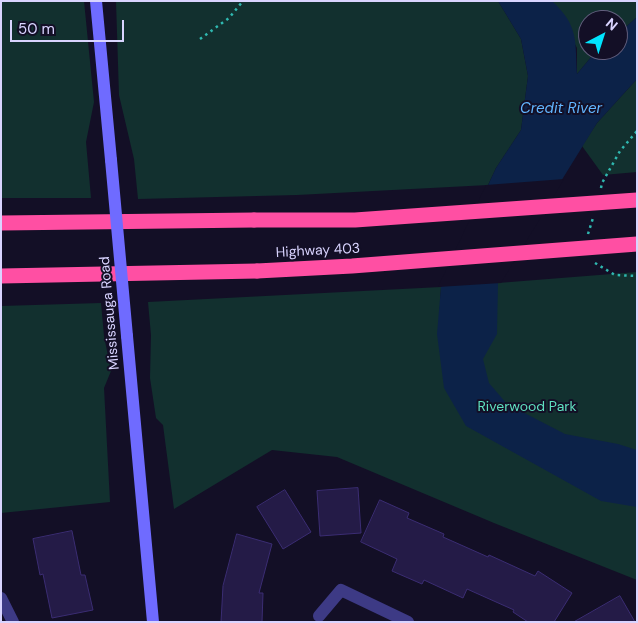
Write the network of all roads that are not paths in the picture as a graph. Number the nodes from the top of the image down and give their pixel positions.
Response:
1 (96, 1) edge
2 (637, 200) edge
3 (1, 223) edge
4 (637, 244) edge
5 (1, 276) edge
6 (1, 598) edge
7 (319, 616) dead end
8 (14, 622) edge
9 (153, 622) edge
10 (408, 622) edge

1 - 9 main road, Mississauga Road, bridge
2 - 3 highway, bridge
4 - 5 highway, Highway 403, bridge
6 - 8 street
7 - 10 street

